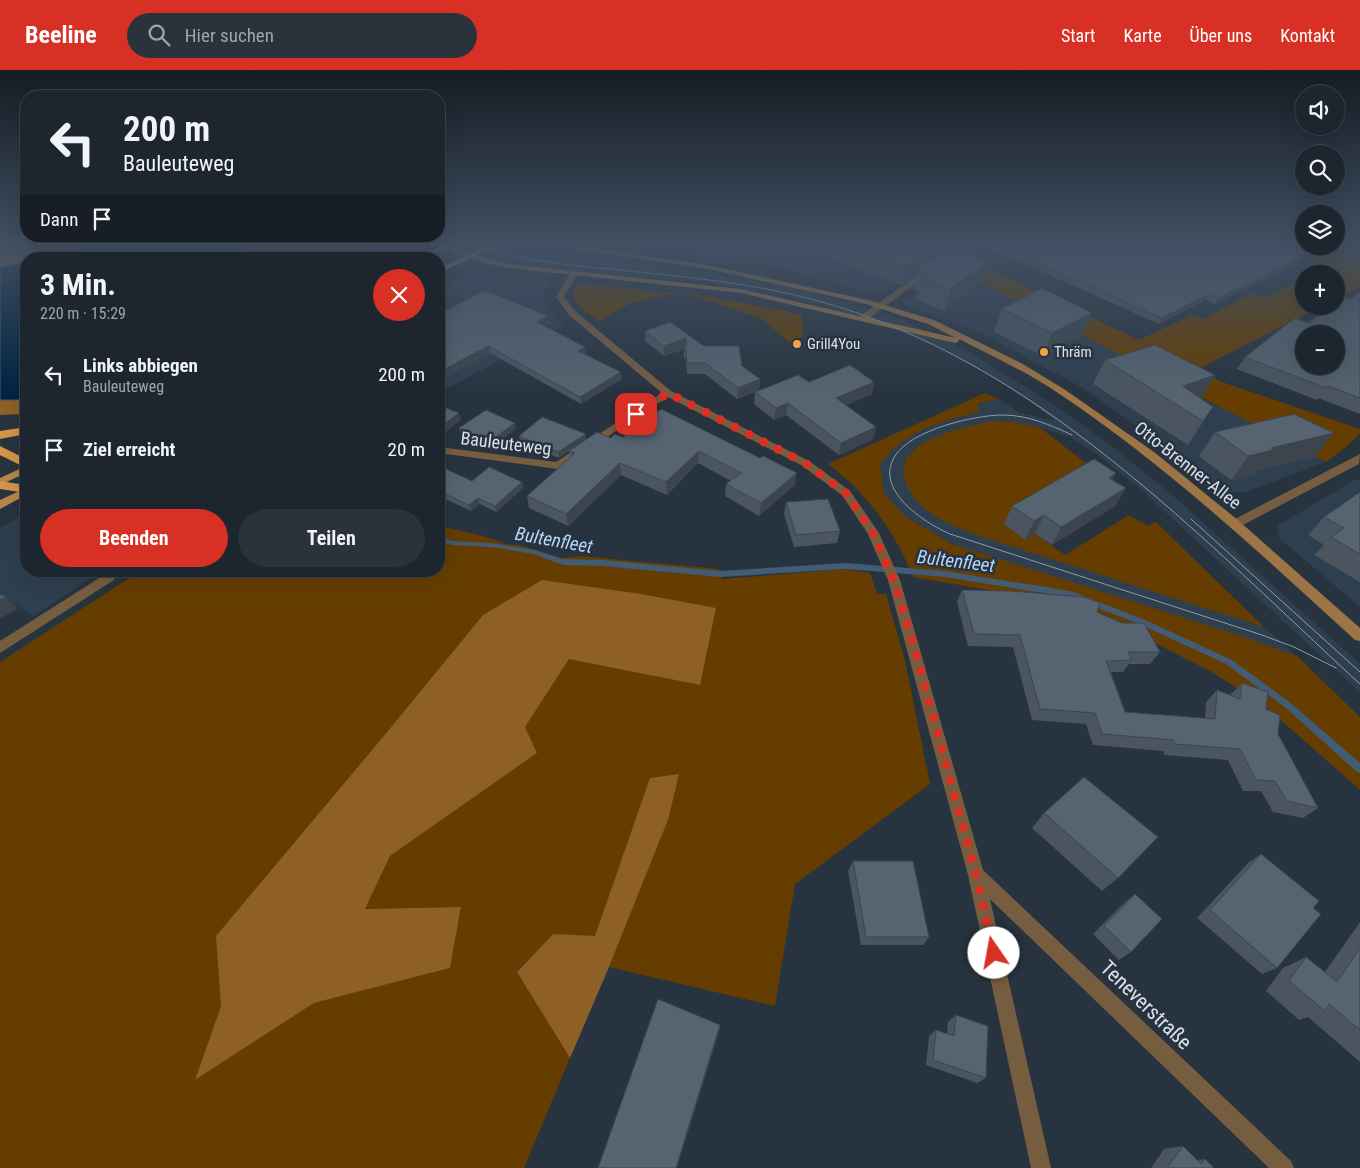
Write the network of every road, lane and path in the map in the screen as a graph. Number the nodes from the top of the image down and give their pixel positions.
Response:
1 (562, 294) edge
2 (755, 294) edge
3 (831, 294) edge
4 (896, 294) edge
5 (880, 305) junction
6 (862, 319) junction
7 (977, 344) junction
8 (668, 393) junction
9 (20, 432) edge
10 (0, 435) edge
11 (0, 450) edge
12 (445, 451) edge
13 (1360, 457) edge
14 (20, 461) edge
15 (20, 472) edge
16 (0, 484) edge
17 (20, 489) edge
18 (20, 493) edge
19 (0, 505) edge
20 (1235, 524) junction
21 (110, 577) edge
22 (1360, 636) edge
23 (0, 648) edge
24 (976, 875) junction
25 (1041, 1168) edge
26 (1284, 1168) edge

1 - 8 street
2 - 6 street, Otto-Brenner-Allee
3 - 5 street, Otto-Brenner-Allee
4 - 5 street
5 - 6 street
5 - 7 street, Otto-Brenner-Allee
6 - 7 street, Otto-Brenner-Allee
7 - 20 street, Otto-Brenner-Allee
8 - 12 street, Bauleuteweg
8 - 24 street
9 - 10 highway
11 - 14 highway
13 - 20 street
15 - 16 main road
16 - 17 highway
18 - 19 main road
20 - 22 street, Otto-Brenner-Allee
21 - 23 street
24 - 25 street
24 - 26 street, Teneverstraße

